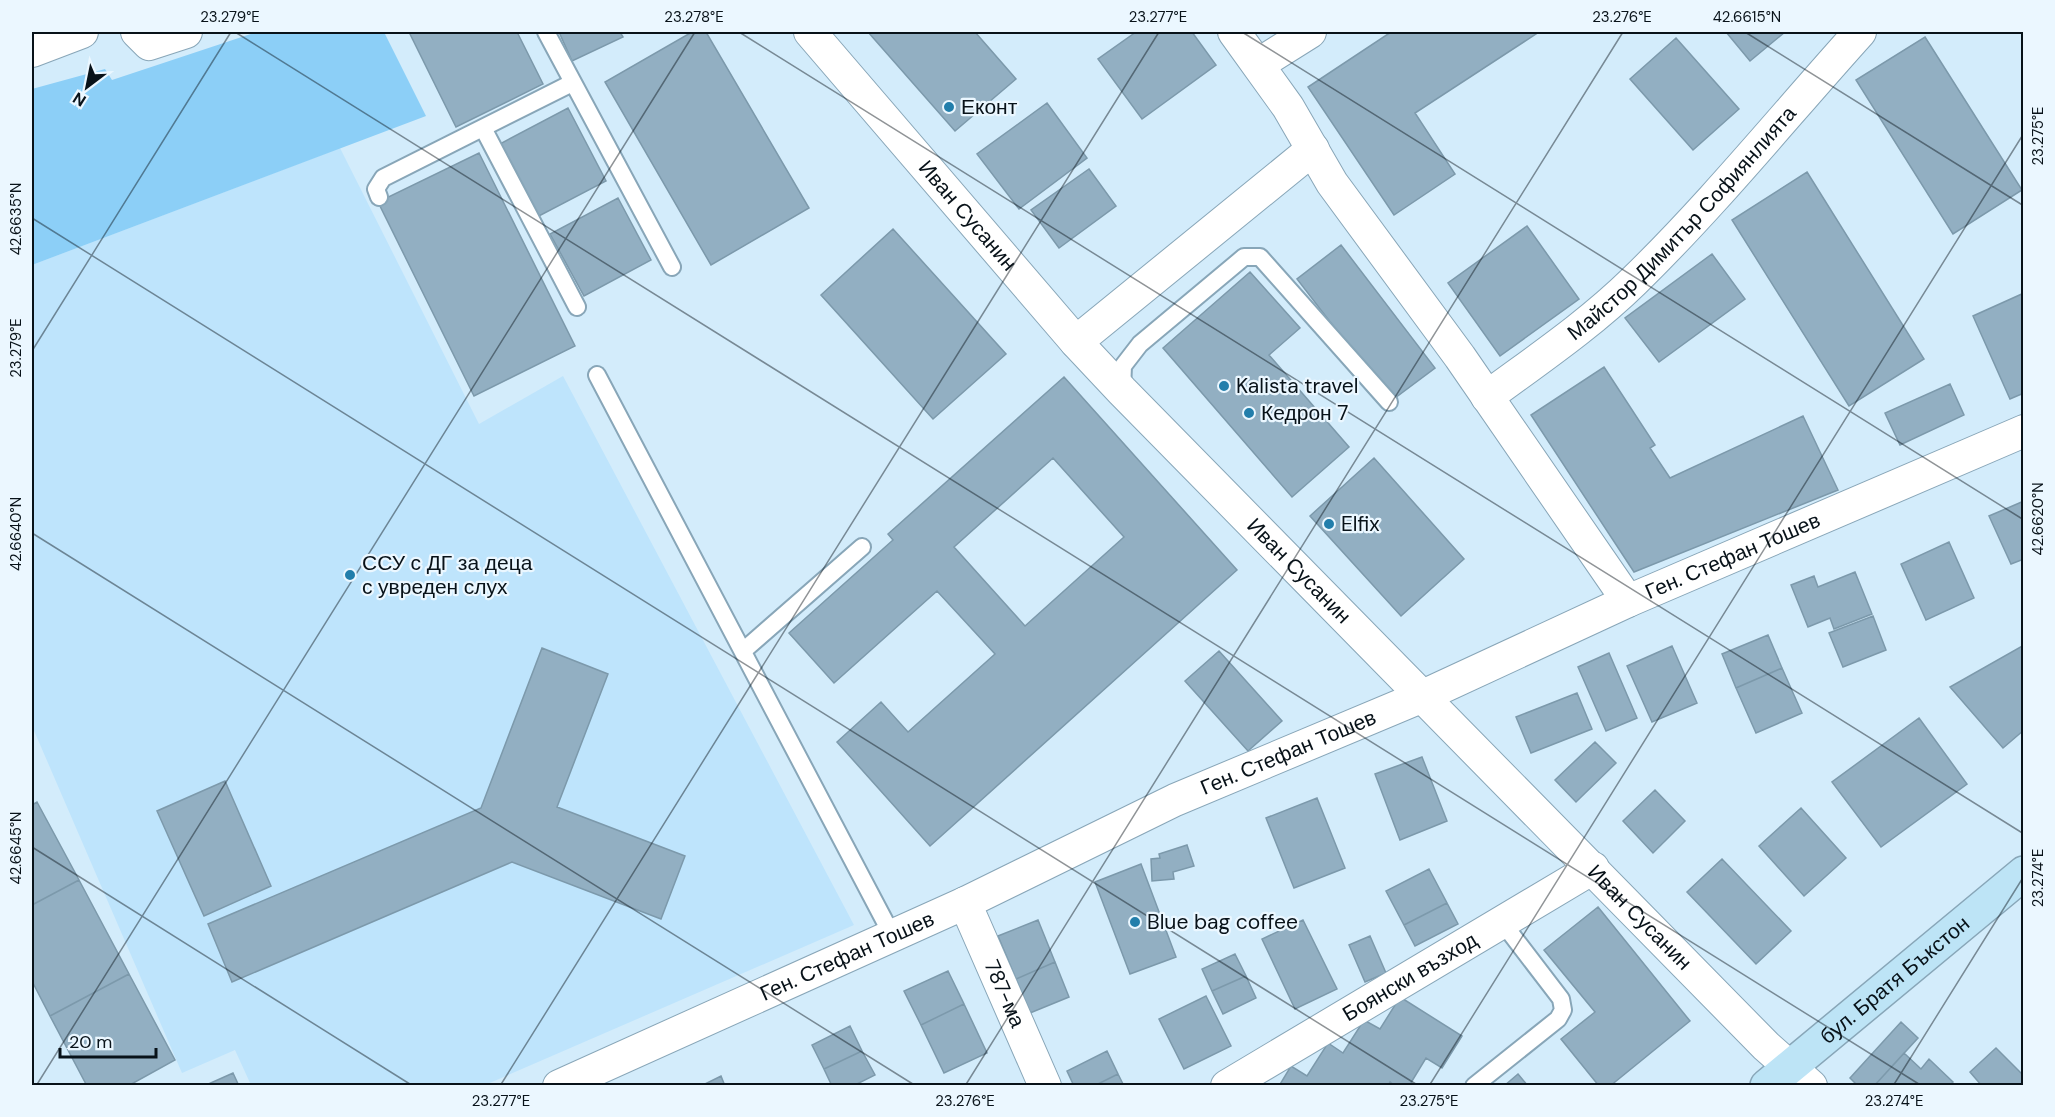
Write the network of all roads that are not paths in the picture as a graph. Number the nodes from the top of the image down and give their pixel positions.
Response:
1 (82, 32) edge
2 (186, 32) edge
3 (546, 32) edge
4 (810, 32) edge
5 (1234, 32) edge
6 (1310, 32) edge
7 (1860, 32) edge
8 (143, 38) edge
9 (32, 51) edge
10 (1259, 64) junction
11 (572, 83) junction
12 (483, 128) junction
13 (1313, 149) junction
14 (379, 197) dead end
15 (672, 267) dead end
16 (577, 307) dead end
17 (1076, 342) junction
18 (597, 375) dead end
19 (1122, 391) junction
20 (1487, 397) junction
21 (1389, 402) dead end
22 (2024, 431) edge
23 (862, 547) dead end
24 (1628, 601) junction
25 (742, 651) junction
26 (1423, 696) junction
27 (1593, 868) junction
28 (2024, 873) edge
29 (965, 903) junction
30 (1502, 922) junction
31 (892, 935) junction
32 (1789, 1079) edge
33 (559, 1086) edge
34 (1045, 1086) edge
35 (1227, 1086) edge
36 (1474, 1086) edge

1 - 9 street
2 - 8 street
3 - 11 lane
4 - 17 street, Иван Сусанин
5 - 10 street
6 - 10 street
7 - 20 street, Майстор Димитър Софиянлията
10 - 13 street
11 - 12 lane
11 - 15 lane
12 - 14 lane
12 - 16 lane
13 - 17 street
13 - 20 street
17 - 19 street, Иван Сусанин
18 - 25 lane
19 - 21 lane
19 - 26 street, Иван Сусанин
20 - 24 street
22 - 24 street, Ген. Стефан Тошев
23 - 25 lane
24 - 26 street, Ген. Стефан Тошев
25 - 31 lane
26 - 27 street, Иван Сусанин
26 - 29 street, Ген. Стефан Тошев
27 - 30 street, Боянски възход
27 - 32 street, Иван Сусанин
28 - 32 street, бул. Братя Бъкстон
29 - 31 street, Ген. Стефан Тошев
29 - 34 street, 787-ма
30 - 35 street, Боянски възход
30 - 36 lane
31 - 33 street, Ген. Стефан Тошев

